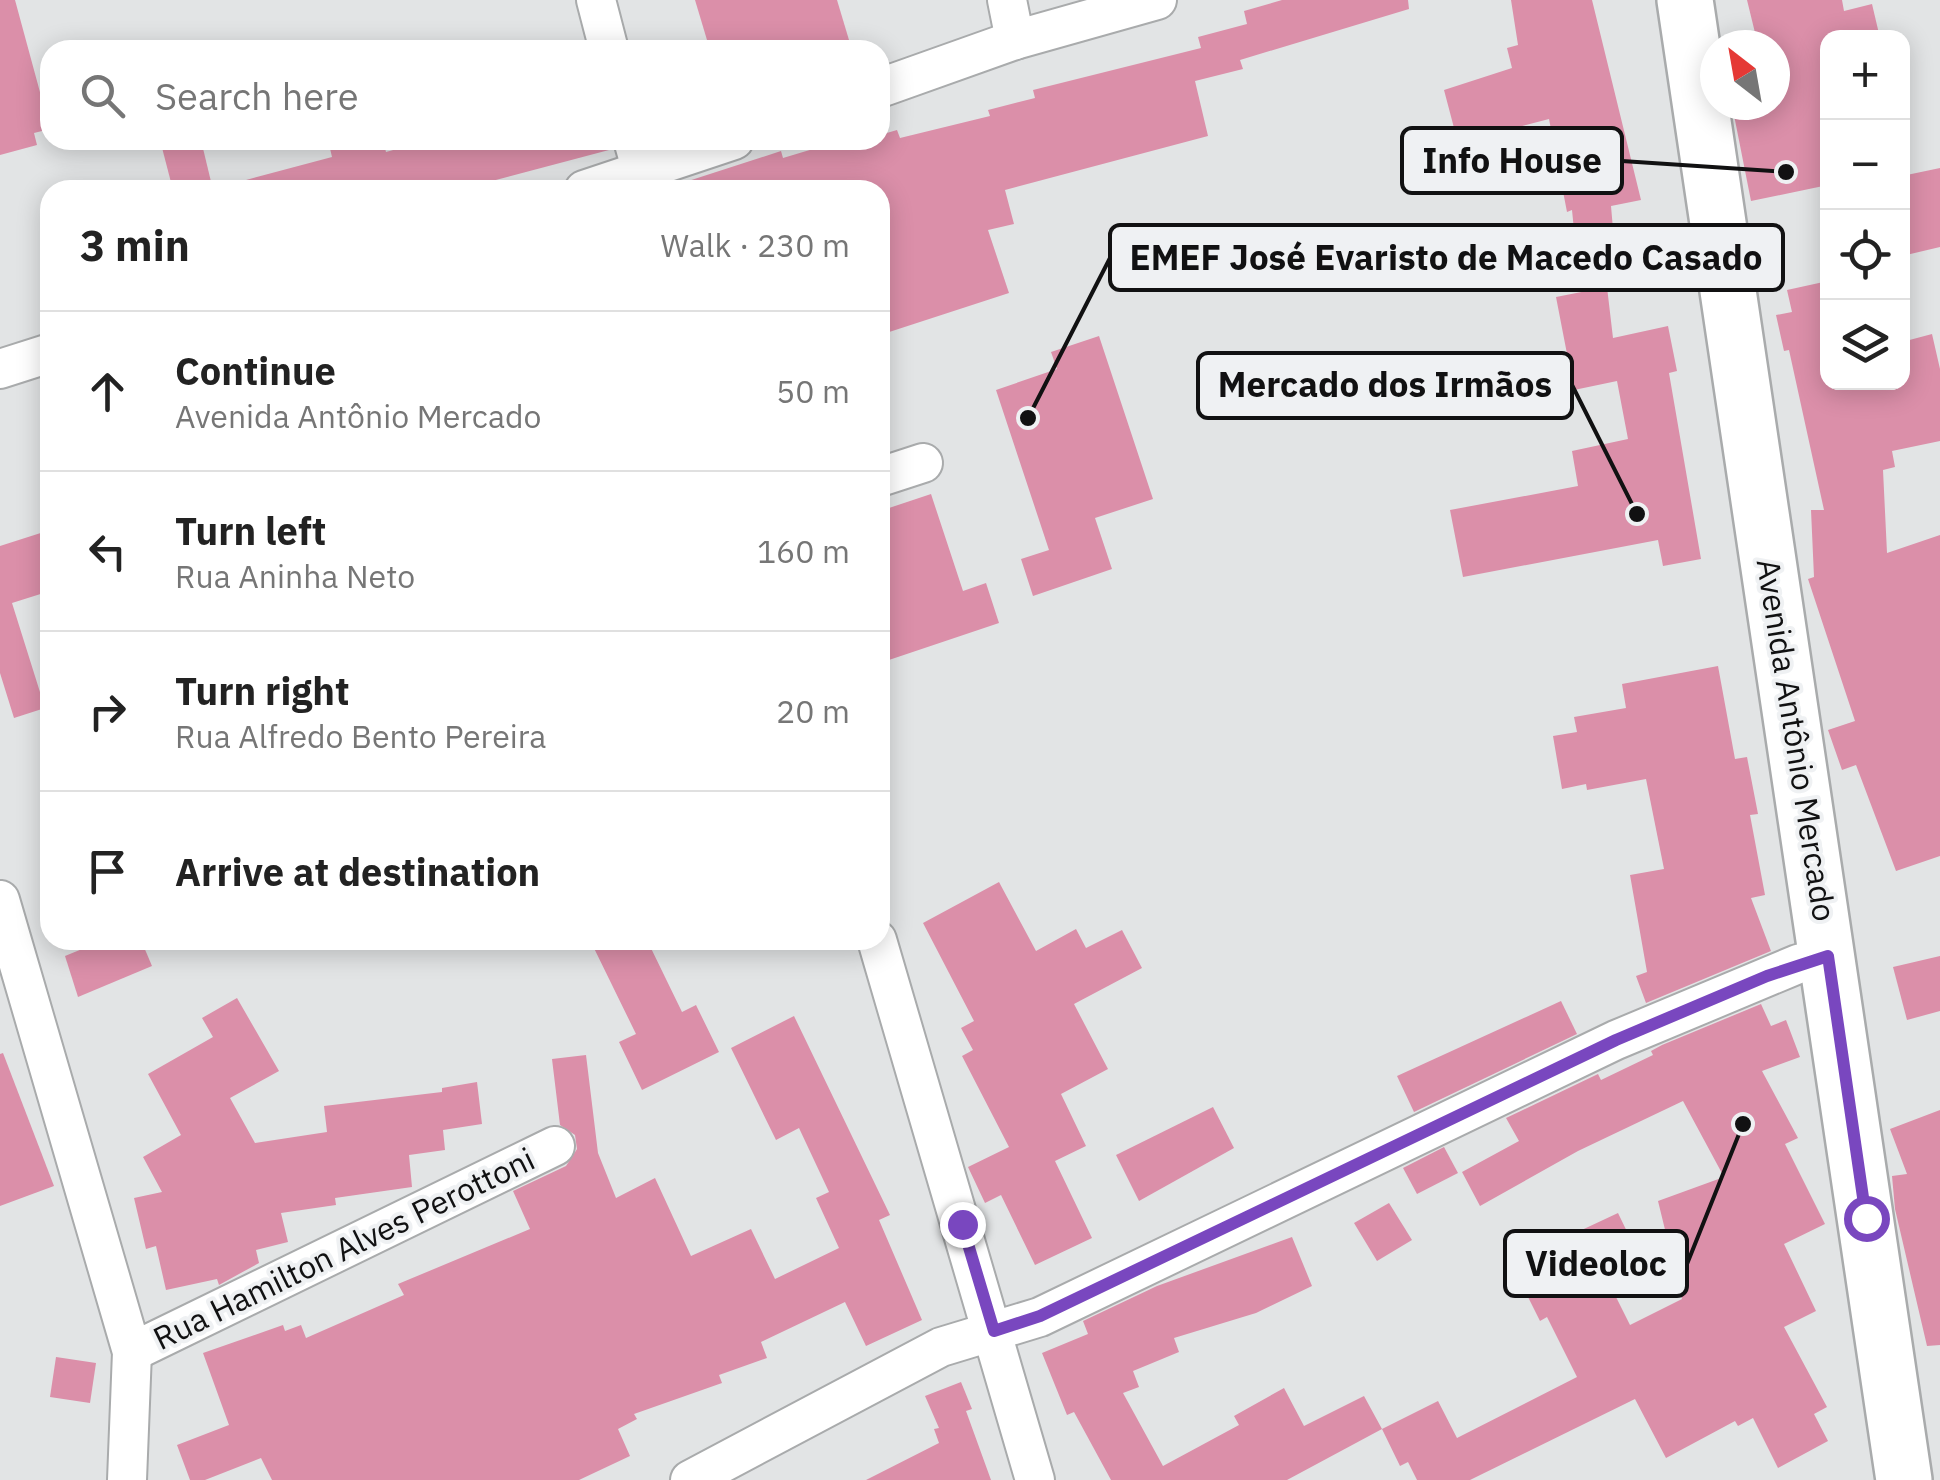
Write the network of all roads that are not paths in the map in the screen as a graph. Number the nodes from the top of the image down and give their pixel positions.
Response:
1 (596, 0) edge
2 (1007, 0) edge
3 (1157, 0) edge
4 (1685, 0) edge
5 (606, 40) edge
6 (1015, 40) junction
7 (890, 84) edge
8 (701, 150) edge
9 (641, 168) edge
10 (610, 180) edge
11 (40, 356) edge
12 (0, 368) edge
13 (923, 463) dead end
14 (890, 474) edge
15 (0, 900) edge
16 (880, 950) edge
17 (1828, 956) junction
18 (555, 1146) dead end
19 (994, 1331) junction
20 (132, 1352) junction
21 (127, 1480) edge
22 (690, 1480) edge
23 (1035, 1480) edge
24 (1904, 1480) edge

1 - 5 street
2 - 6 street
3 - 6 street
4 - 17 street, Avenida Antônio Mercado
6 - 7 street
8 - 9 street
9 - 10 street
11 - 12 street
13 - 14 street
15 - 20 street
16 - 19 street
17 - 19 street
17 - 24 street, Avenida Antônio Mercado
18 - 20 street, Rua Hamilton Alves Perottoni
19 - 22 street
19 - 23 street
20 - 21 street

